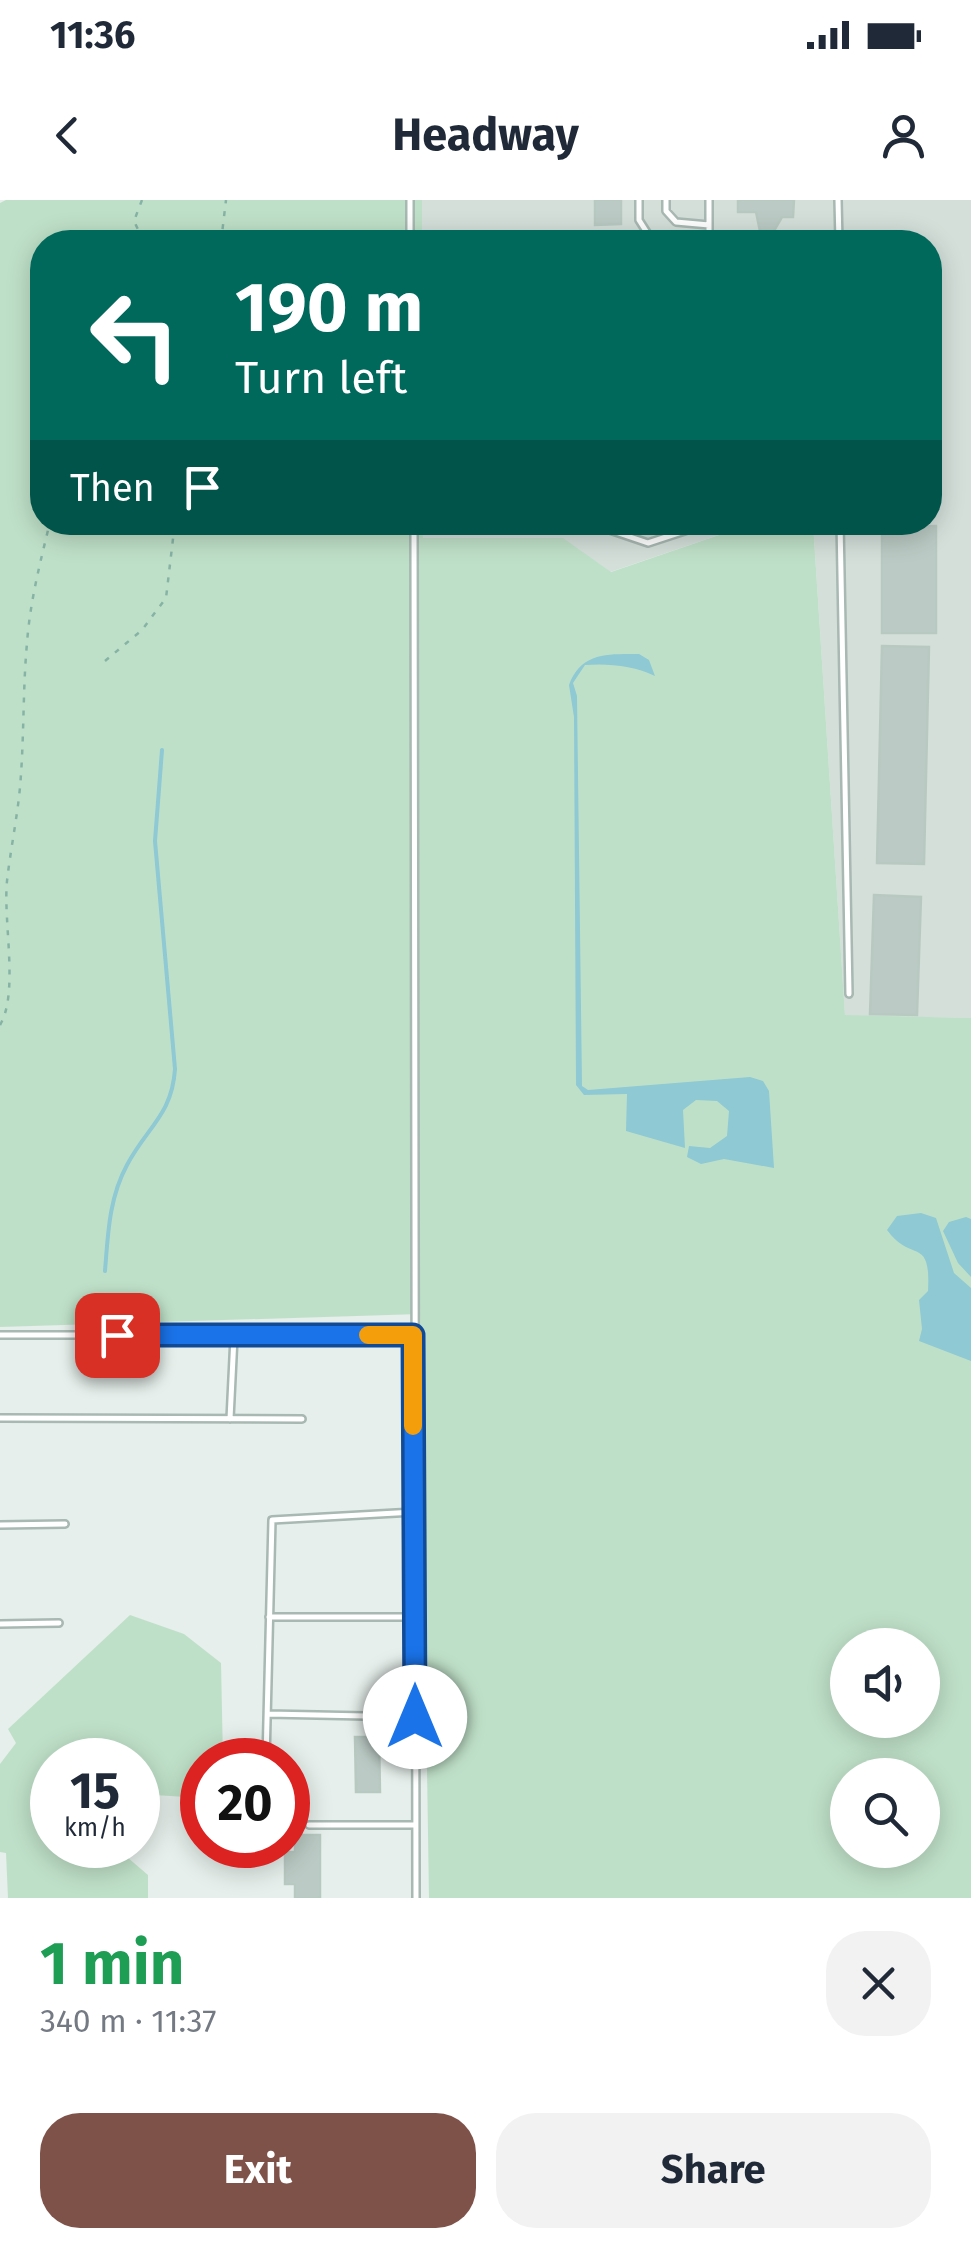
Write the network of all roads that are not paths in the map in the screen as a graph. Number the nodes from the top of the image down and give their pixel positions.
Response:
1 (410, 200) edge
2 (639, 200) edge
3 (666, 200) edge
4 (709, 200) edge
5 (838, 200) edge
6 (709, 225) junction
7 (410, 230) edge
8 (645, 230) edge
9 (709, 230) edge
10 (838, 230) edge
11 (414, 535) edge
12 (624, 535) edge
13 (672, 535) edge
14 (840, 535) edge
15 (849, 994) dead end
16 (0, 1335) edge
17 (234, 1335) junction
18 (413, 1335) junction
19 (0, 1418) edge
20 (230, 1418) junction
21 (302, 1418) dead end
22 (414, 1512) junction
23 (65, 1524) dead end
24 (0, 1525) edge
25 (269, 1617) junction
26 (414, 1617) junction
27 (59, 1623) dead end
28 (0, 1624) edge
29 (267, 1714) junction
30 (415, 1717) junction
31 (266, 1738) edge
32 (416, 1824) junction
33 (310, 1825) edge
34 (416, 1898) edge

1 - 7 lane
2 - 8 lane
3 - 6 lane
4 - 6 lane
5 - 10 lane
6 - 9 lane
11 - 18 lane
12 - 13 lane
14 - 15 lane
16 - 17 lane
17 - 18 lane
17 - 20 lane
18 - 22 lane
19 - 20 lane
20 - 21 lane
22 - 25 lane
22 - 26 lane
23 - 24 lane
25 - 26 lane
25 - 29 lane
26 - 30 lane
27 - 28 lane
29 - 30 lane
29 - 31 lane
30 - 32 lane
32 - 33 lane
32 - 34 lane

